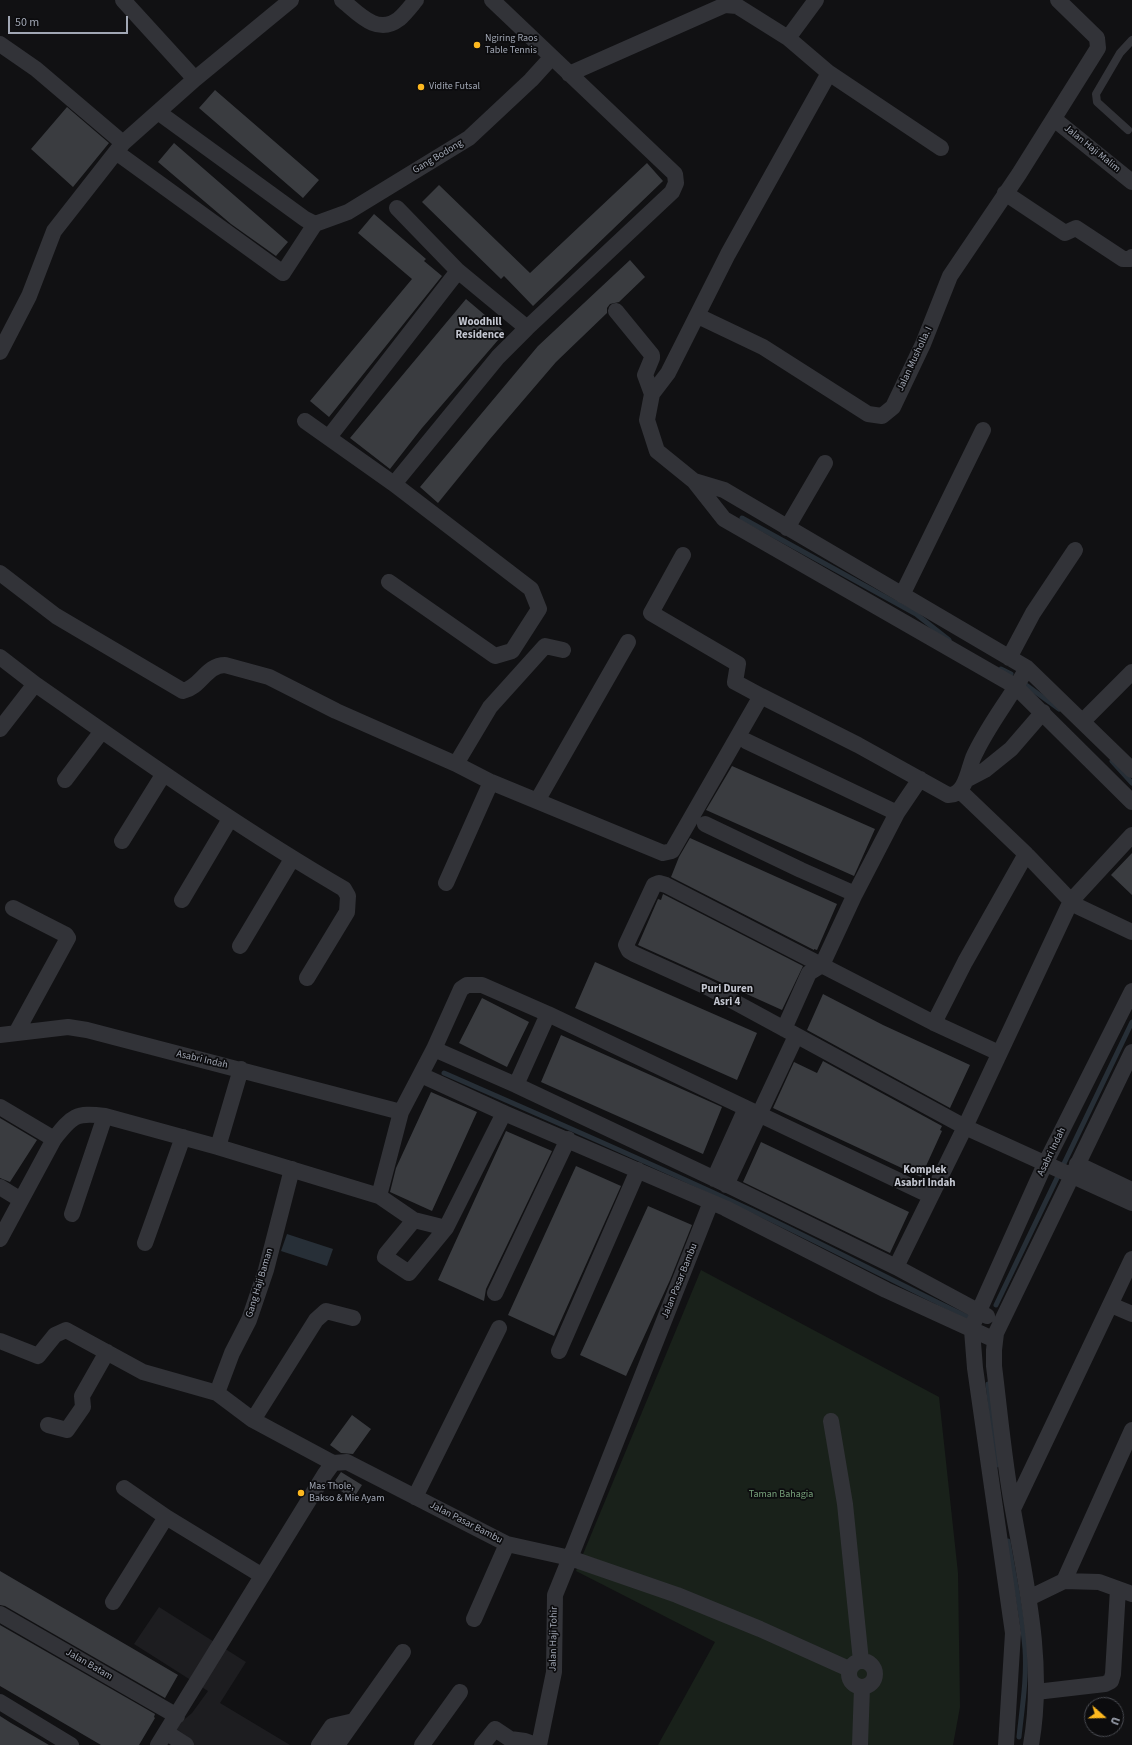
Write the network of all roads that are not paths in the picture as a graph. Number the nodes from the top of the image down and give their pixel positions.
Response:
1 (123, 0) edge
2 (291, 0) edge
3 (342, 0) edge
4 (416, 0) edge
5 (492, 0) edge
6 (816, 0) edge
7 (1058, 0) edge
8 (788, 38) junction
9 (1132, 40) edge
10 (0, 44) edge
11 (551, 58) junction
12 (829, 72) junction
13 (569, 74) junction
14 (194, 78) junction
15 (158, 112) junction
16 (1054, 119) junction
17 (1128, 130) dead end
18 (119, 148) junction
19 (941, 148) dead end
20 (1132, 182) edge
21 (1005, 193) junction
22 (397, 208) dead end
23 (310, 222) junction
24 (1132, 257) edge
25 (458, 272) junction
26 (616, 311) dead end
27 (698, 316) junction
28 (527, 328) junction
29 (0, 352) edge
30 (652, 394) junction
31 (305, 421) dead end
32 (983, 430) dead end
33 (329, 437) junction
34 (825, 463) dead end
35 (694, 481) junction
36 (394, 484) junction
37 (787, 528) junction
38 (1074, 550) dead end
39 (683, 555) dead end
40 (0, 572) edge
41 (389, 582) dead end
42 (902, 595) junction
43 (628, 642) dead end
44 (563, 650) dead end
45 (0, 657) edge
46 (1009, 658) junction
47 (1026, 668) junction
48 (1132, 672) edge
49 (35, 684) junction
50 (1015, 686) junction
51 (761, 696) junction
52 (1043, 712) junction
53 (1083, 721) junction
54 (0, 729) edge
55 (102, 731) junction
56 (746, 741) dead end
57 (456, 764) junction
58 (1132, 770) edge
59 (163, 775) junction
60 (920, 779) junction
61 (65, 780) dead end
62 (491, 782) junction
63 (963, 786) junction
64 (537, 801) junction
65 (1132, 802) edge
66 (897, 813) junction
67 (230, 819) junction
68 (705, 824) dead end
69 (1132, 835) edge
70 (122, 841) dead end
71 (1026, 854) junction
72 (292, 859) junction
73 (446, 883) dead end
74 (855, 894) junction
75 (182, 900) dead end
76 (1071, 902) junction
77 (13, 908) dead end
78 (1132, 932) edge
79 (240, 946) dead end
80 (822, 965) junction
81 (307, 978) dead end
82 (1132, 991) edge
83 (548, 1014) junction
84 (934, 1023) junction
85 (790, 1032) junction
86 (8, 1034) edge
87 (434, 1049) junction
88 (1132, 1052) edge
89 (999, 1053) junction
90 (241, 1069) junction
91 (421, 1075) junction
92 (516, 1085) junction
93 (0, 1107) edge
94 (753, 1111) junction
95 (401, 1112) junction
96 (504, 1113) junction
97 (105, 1116) junction
98 (964, 1126) junction
99 (183, 1137) junction
100 (54, 1139) junction
101 (568, 1139) junction
102 (218, 1147) junction
103 (1062, 1168) junction
104 (292, 1169) junction
105 (638, 1170) junction
106 (0, 1188) edge
107 (1132, 1190) edge
108 (724, 1194) junction
109 (379, 1196) junction
110 (931, 1196) junction
111 (21, 1200) junction
112 (1132, 1203) edge
113 (72, 1214) dead end
114 (414, 1220) junction
115 (446, 1228) junction
116 (0, 1239) edge
117 (145, 1243) dead end
118 (1132, 1259) edge
119 (896, 1267) junction
120 (495, 1293) dead end
121 (1111, 1305) junction
122 (1132, 1314) edge
123 (353, 1318) dead end
124 (976, 1319) junction
125 (1000, 1322) junction
126 (499, 1328) dead end
127 (995, 1340) junction
128 (0, 1341) edge
129 (559, 1351) dead end
130 (107, 1352) junction
131 (217, 1393) junction
132 (253, 1420) junction
133 (831, 1421) dead end
134 (48, 1425) dead end
135 (1132, 1430) edge
136 (333, 1463) junction
137 (124, 1488) dead end
138 (415, 1497) junction
139 (1013, 1509) junction
140 (166, 1517) junction
141 (507, 1544) junction
142 (570, 1558) junction
143 (261, 1575) junction
144 (1064, 1581) junction
145 (1125, 1591) edge
146 (1029, 1598) junction
147 (113, 1602) dead end
148 (0, 1614) edge
149 (474, 1619) dead end
150 (403, 1652) dead end
151 (855, 1665) junction
152 (862, 1687) junction
153 (460, 1692) dead end
154 (1036, 1692) junction
155 (0, 1702) edge
156 (177, 1716) junction
157 (354, 1721) junction
158 (162, 1739) edge
159 (71, 1745) edge
160 (186, 1745) edge
161 (319, 1745) edge
162 (337, 1745) edge
163 (422, 1745) edge
164 (482, 1745) edge
165 (537, 1745) edge
166 (860, 1745) edge
167 (1006, 1745) edge
168 (1031, 1745) edge

1 - 14 street
2 - 14 street
3 - 4 street
5 - 11 street
6 - 8 street
7 - 16 street, Jalan Haji Malim
8 - 12 street
8 - 13 street
9 - 17 lane
10 - 18 street
11 - 13 street
11 - 23 street, Gang Bodong
12 - 19 street
12 - 27 street
13 - 28 street
14 - 15 street
15 - 18 street
15 - 23 street
16 - 20 street, Jalan Haji Malim
16 - 21 street, Jalan Musholla. I
18 - 23 street
18 - 29 street
21 - 24 street
21 - 27 street, Jalan Musholla. I
22 - 25 street
25 - 28 street
25 - 33 street
26 - 30 street
27 - 30 street
28 - 36 street
30 - 35 street
31 - 33 street
32 - 42 street
33 - 36 street
34 - 37 street
35 - 37 street
35 - 50 street
36 - 41 street
37 - 42 street
38 - 46 street
39 - 51 street
40 - 57 street
42 - 46 street
43 - 64 street
44 - 57 street
45 - 49 street
46 - 47 street
47 - 50 street
47 - 53 street
48 - 53 street
49 - 54 street
49 - 55 street
50 - 52 street
50 - 63 street
51 - 60 street
51 - 64 street
52 - 63 street
52 - 65 street
53 - 58 street
55 - 59 street
55 - 61 street
56 - 66 street
57 - 62 street
59 - 67 street
59 - 70 street
60 - 63 street
60 - 66 street
62 - 64 street
62 - 73 street
63 - 71 street
66 - 74 street
67 - 72 street
67 - 75 street
68 - 74 street
69 - 76 street
71 - 76 street
71 - 84 street
72 - 79 street
72 - 81 street
74 - 80 street
76 - 78 street
76 - 89 street
77 - 86 street
80 - 84 street
80 - 85 street, Jalan Pasar Bambu
80 - 85 street
82 - 103 street, Asabri Indah
83 - 87 street
83 - 92 street
83 - 94 street
84 - 89 street
85 - 94 street, Jalan Pasar Bambu
85 - 98 street
86 - 90 street, Asabri Indah
87 - 91 street
87 - 92 street
88 - 103 street
89 - 98 street
90 - 95 street, Asabri Indah
90 - 102 street
91 - 95 street
91 - 96 street
92 - 108 street
93 - 100 street
94 - 108 street, Jalan Pasar Bambu
94 - 110 street
95 - 109 street
96 - 101 street
96 - 115 street
97 - 99 street
97 - 100 street
97 - 113 street
98 - 103 street
98 - 110 street
99 - 102 street
99 - 117 street
100 - 111 street
101 - 105 street
101 - 120 street
102 - 104 street
103 - 107 street
103 - 112 street
103 - 124 street, Asabri Indah
103 - 125 street
104 - 109 street
104 - 131 street, Gang Haji Baman
105 - 108 street
105 - 129 street
106 - 111 street
108 - 119 street
108 - 124 street
108 - 142 street, Jalan Pasar Bambu
109 - 114 street
110 - 119 street
111 - 116 street
114 - 115 street
114 - 115 street
118 - 121 street
119 - 124 street
121 - 122 street
121 - 139 street
123 - 132 street
124 - 125 street
124 - 127 street
124 - 167 street
125 - 127 street
126 - 138 street
127 - 139 street
128 - 130 street
130 - 131 street
130 - 134 street
131 - 132 street
132 - 136 street
133 - 151 street
135 - 144 street
136 - 138 street, Jalan Pasar Bambu
136 - 143 street
137 - 140 street
138 - 141 street, Jalan Pasar Bambu
139 - 146 street
140 - 143 street
140 - 147 street
141 - 142 street, Jalan Pasar Bambu
141 - 149 street
142 - 151 street
142 - 165 street, Jalan Haji Tohir
143 - 156 street
144 - 145 street
144 - 146 street
145 - 154 street
146 - 154 street
148 - 156 street, Jalan Batam
150 - 157 street
151 - 152 street
151 - 152 street
152 - 166 street
153 - 163 street
154 - 168 street
155 - 159 street
156 - 158 street
157 - 161 street
157 - 162 street
158 - 160 street
164 - 165 street

